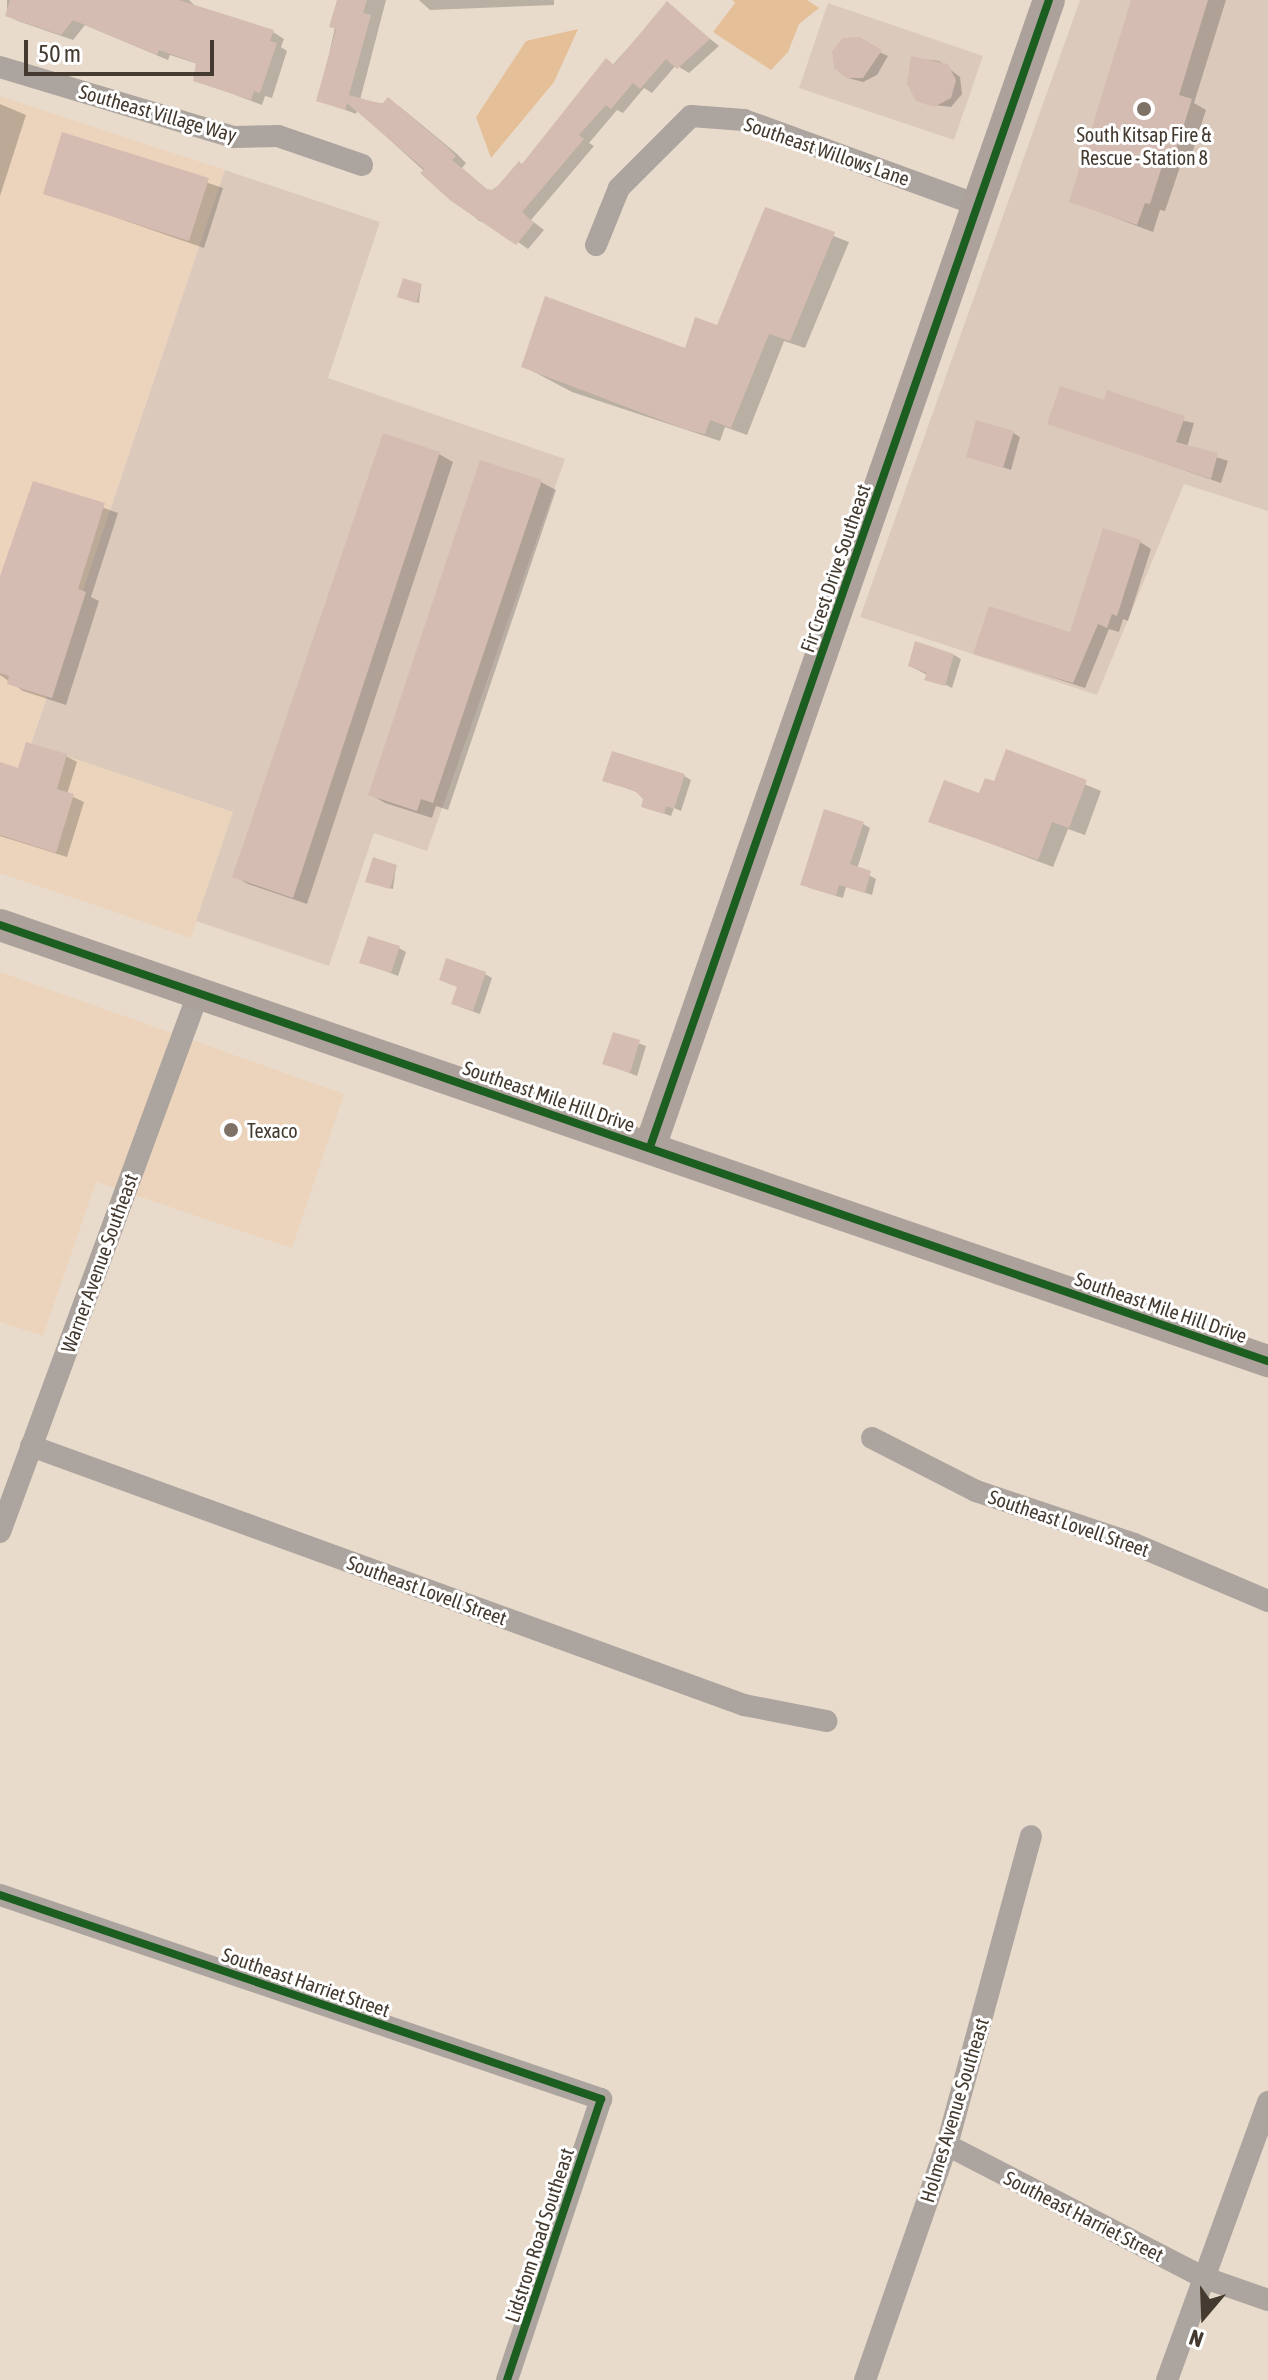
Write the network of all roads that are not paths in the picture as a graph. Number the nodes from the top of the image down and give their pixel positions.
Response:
1 (1049, 0) edge
2 (0, 67) edge
3 (362, 165) dead end
4 (978, 205) junction
5 (596, 245) dead end
6 (0, 925) edge
7 (198, 994) junction
8 (650, 1147) junction
9 (1268, 1361) edge
10 (872, 1438) dead end
11 (31, 1446) junction
12 (0, 1532) edge
13 (1268, 1601) edge
14 (826, 1721) dead end
15 (1031, 1836) dead end
16 (0, 1895) edge
17 (601, 2099) joint
18 (1268, 2102) edge
19 (947, 2145) junction
20 (1205, 2278) junction
21 (1268, 2300) edge
22 (507, 2380) edge
23 (865, 2380) edge
24 (1167, 2380) edge

1 - 4 main road, Fir Crest Drive Southeast
2 - 3 street, Southeast Village Way
4 - 5 street, Southeast Willows Lane
4 - 8 main road, Fir Crest Drive Southeast
6 - 7 main road, Southeast Mile Hill Drive
7 - 8 main road, Southeast Mile Hill Drive
7 - 11 street, Warner Avenue Southeast
8 - 9 main road, Southeast Mile Hill Drive
10 - 13 street, Southeast Lovell Street
11 - 12 street, Warner Avenue Southeast
11 - 14 street, Southeast Lovell Street
15 - 19 street, Holmes Avenue Southeast
16 - 17 street, Southeast Harriet Street
17 - 22 street, Lidstrom Road Southeast
18 - 20 street
19 - 20 street, Southeast Harriet Street
19 - 23 street, Holmes Avenue Southeast
20 - 21 street, Southeast Harriet Street
20 - 24 street

